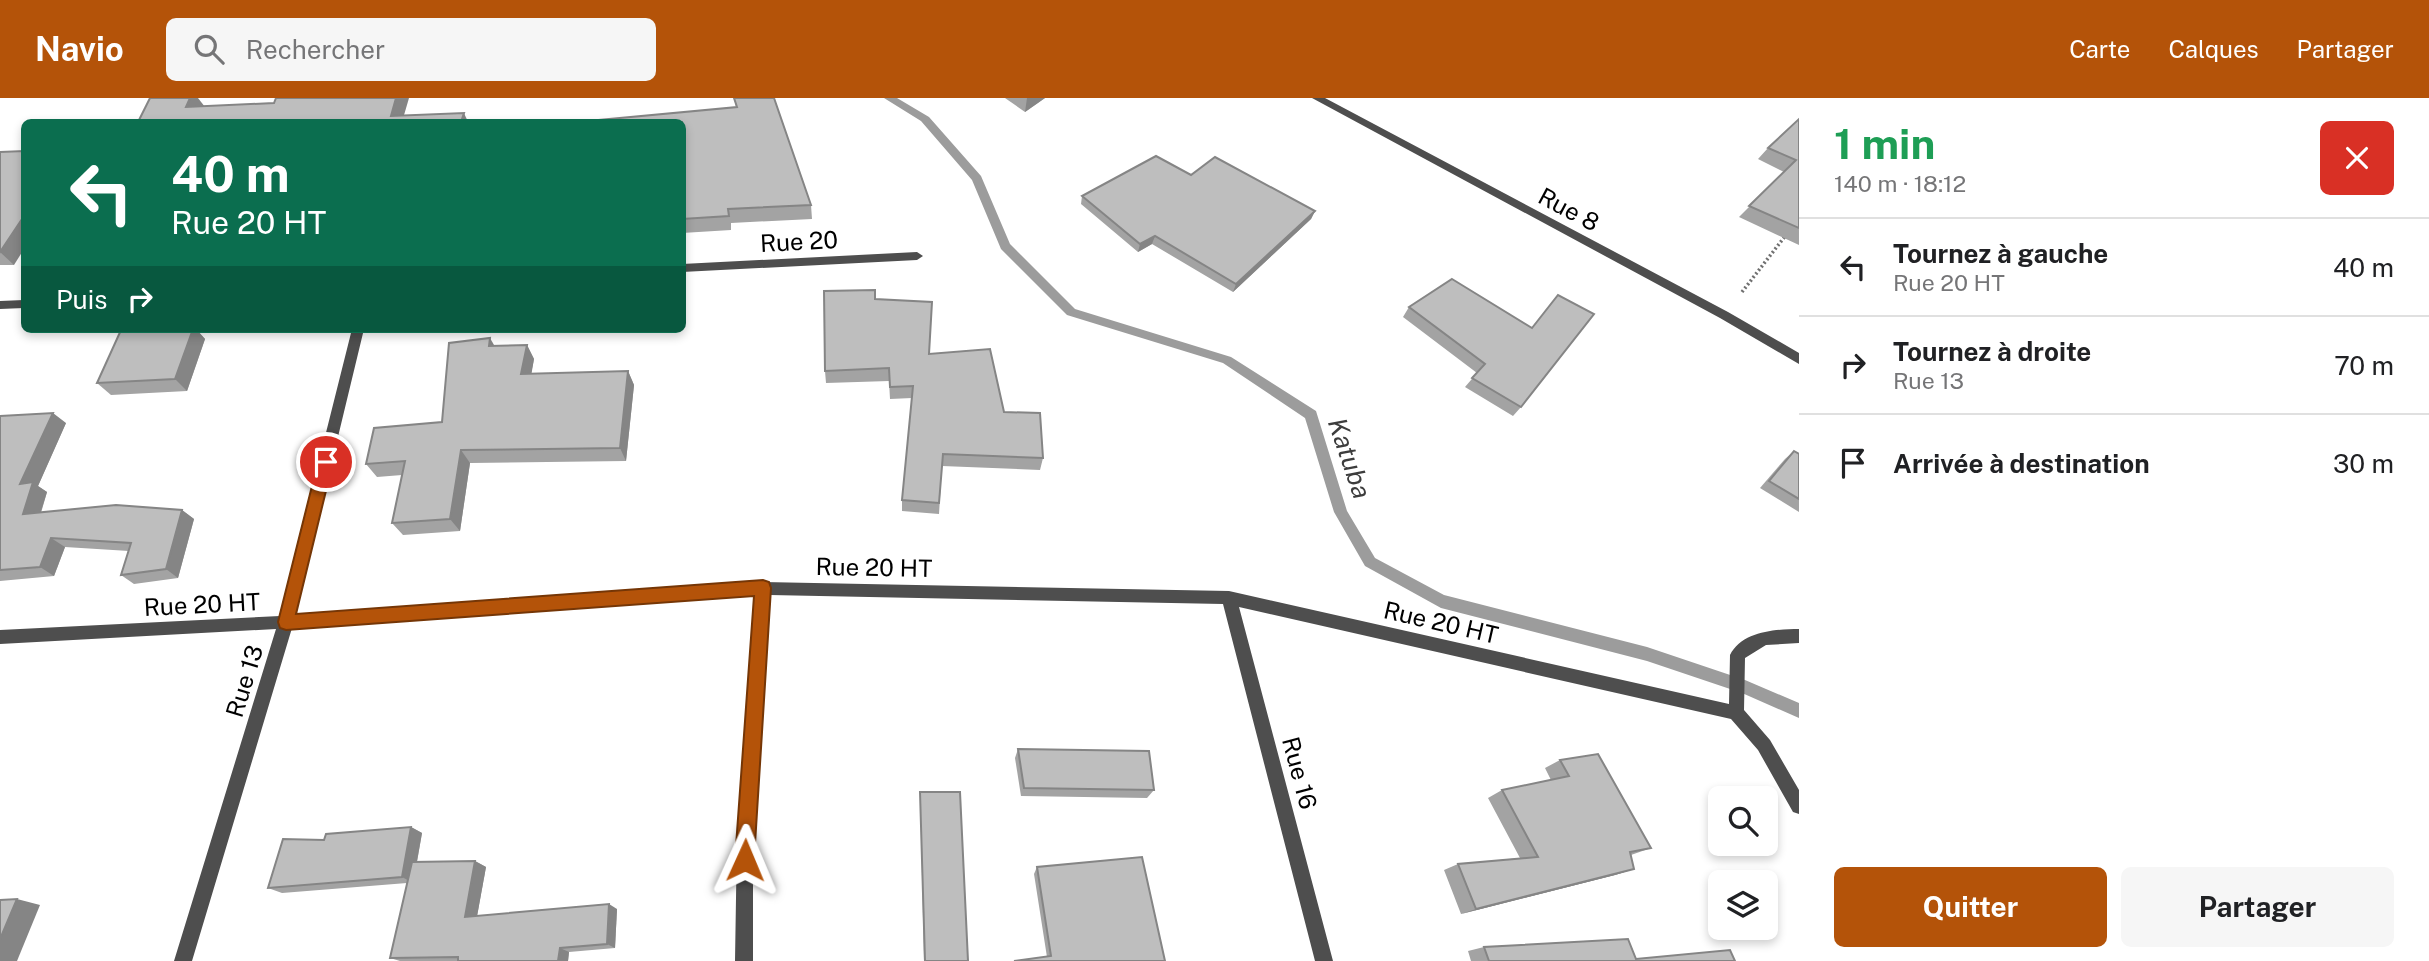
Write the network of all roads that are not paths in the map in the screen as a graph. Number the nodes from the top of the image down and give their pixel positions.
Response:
1 (1317, 98) edge
2 (917, 256) dead end
3 (686, 268) edge
4 (21, 304) edge
5 (0, 305) edge
6 (357, 333) edge
7 (1799, 359) edge
8 (763, 588) junction
9 (1229, 598) junction
10 (286, 622) junction
11 (1799, 636) edge
12 (0, 637) edge
13 (1736, 713) junction
14 (1799, 806) edge
15 (183, 961) edge
16 (744, 961) edge
17 (1324, 961) edge

1 - 7 street, Rue 8
2 - 3 street, Rue 20
4 - 5 street
6 - 10 street, Rue 13
8 - 9 street, Rue 20 HT
8 - 10 street, Rue 20 HT
8 - 16 street
9 - 13 street, Rue 20 HT
9 - 17 street, Rue 16
10 - 12 street, Rue 20 HT
10 - 15 street, Rue 13
11 - 13 street
13 - 14 street

